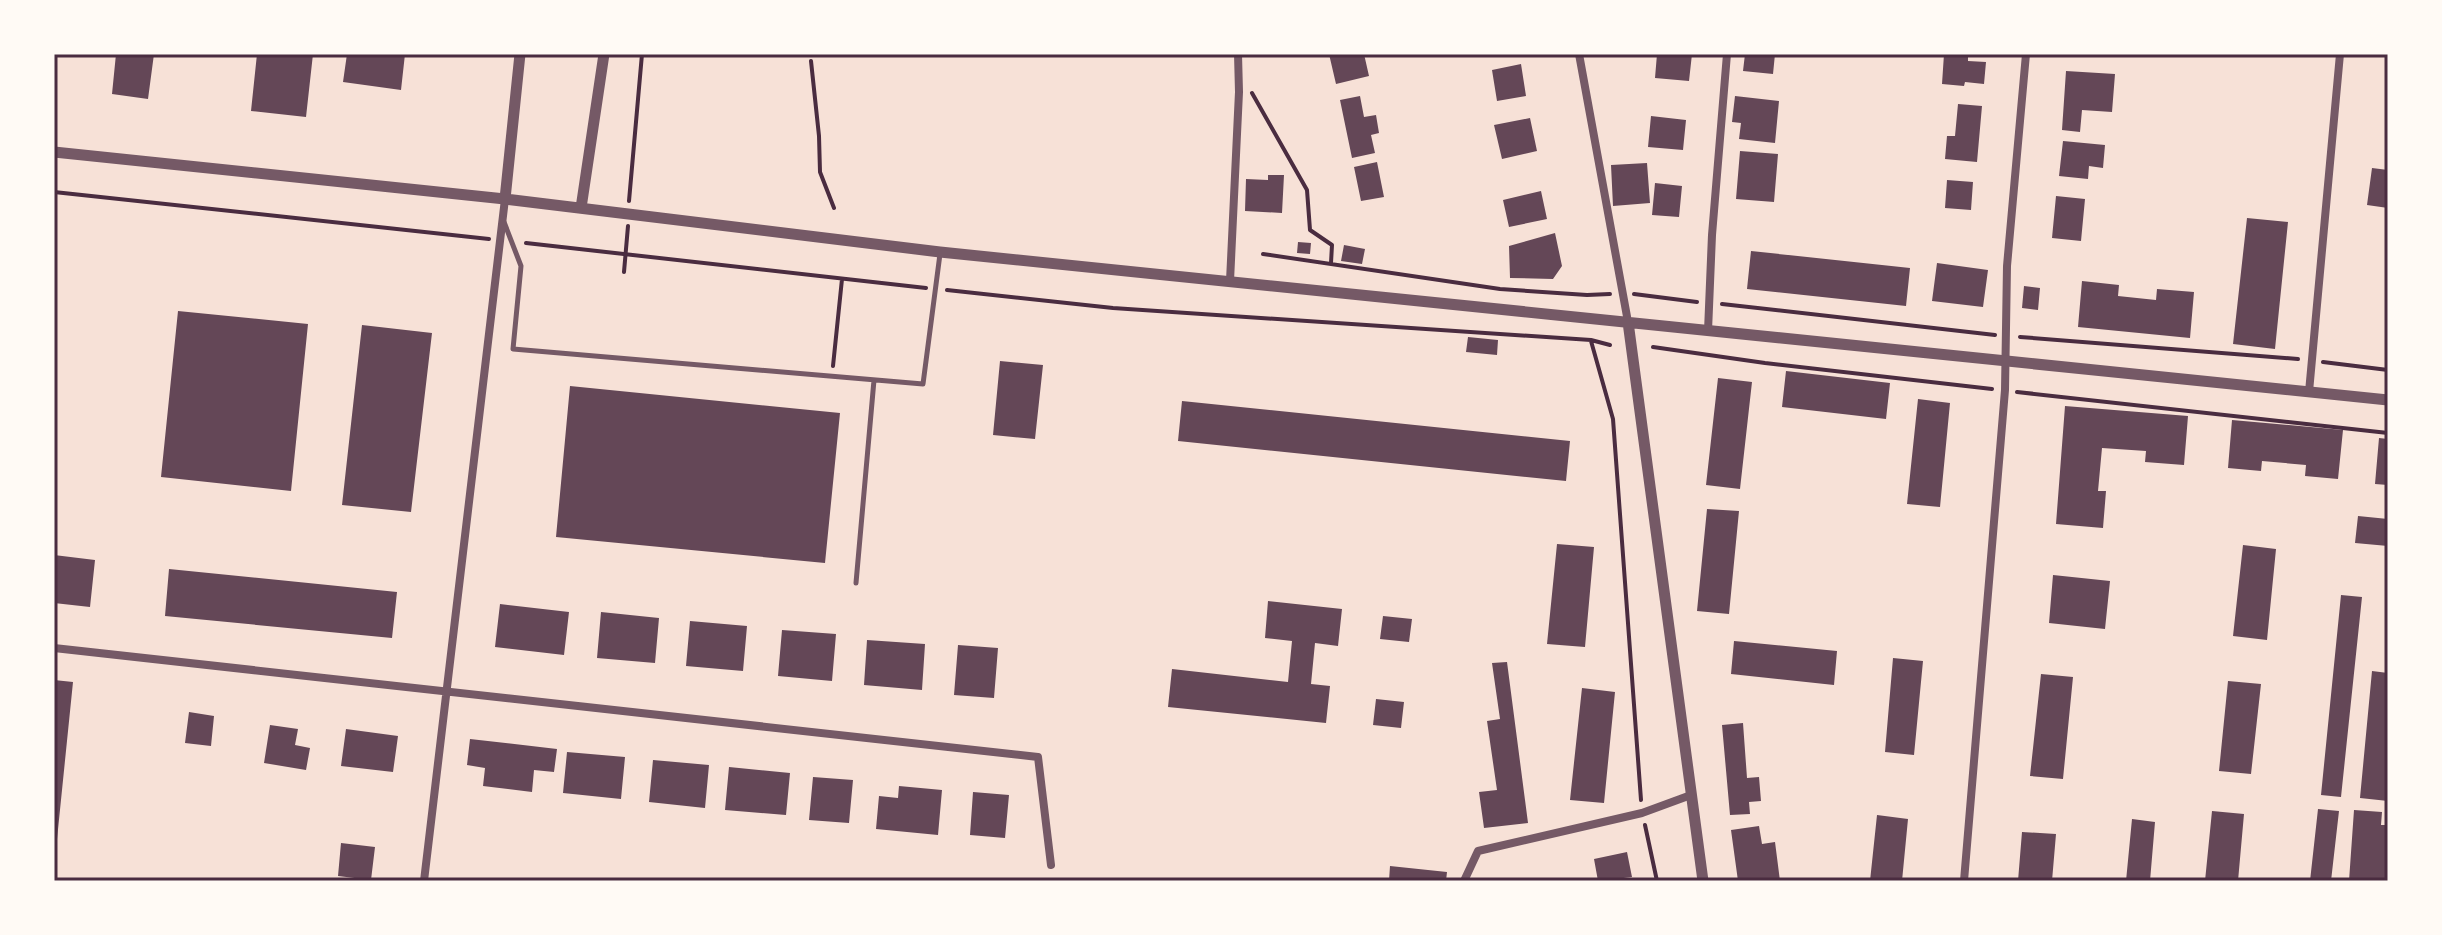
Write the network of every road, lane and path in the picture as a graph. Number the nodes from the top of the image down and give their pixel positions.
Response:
1 (520, 54) edge
2 (604, 54) edge
3 (642, 54) edge
4 (1238, 54) edge
5 (1579, 54) edge
6 (1727, 54) edge
7 (2026, 54) edge
8 (2340, 54) edge
9 (811, 61) dead end
10 (1238, 71) junction
11 (54, 152) edge
12 (54, 192) edge
13 (505, 199) junction
14 (581, 208) junction
15 (834, 208) dead end
16 (629, 214) junction
17 (503, 221) junction
18 (501, 240) junction
19 (511, 242) junction
20 (940, 252) junction
21 (626, 254) junction
22 (1331, 263) dead end
23 (624, 272) dead end
24 (842, 279) junction
25 (1230, 281) junction
26 (936, 289) junction
27 (1628, 322) junction
28 (1708, 331) junction
29 (2005, 336) junction
30 (1591, 340) junction
31 (1610, 345) dead end
32 (1653, 347) dead end
33 (2005, 361) junction
34 (2311, 361) junction
35 (2388, 370) edge
36 (831, 376) junction
37 (874, 380) junction
38 (2005, 390) junction
39 (2309, 392) junction
40 (2388, 400) edge
41 (2388, 433) edge
42 (856, 583) dead end
43 (54, 648) edge
44 (446, 690) junction
45 (1691, 795) junction
46 (1642, 813) junction
47 (1051, 865) dead end
48 (424, 881) edge
49 (1464, 881) edge
50 (1657, 881) edge
51 (1703, 881) edge
52 (1964, 881) edge

1 - 13 street
2 - 14 street
3 - 16 path
4 - 10 street
5 - 27 street
6 - 28 street
7 - 29 street
8 - 34 street
9 - 15 path
10 - 22 path
10 - 25 street
11 - 13 street
12 - 18 path
13 - 14 street
13 - 17 street
14 - 16 street
16 - 20 street
16 - 21 path
17 - 18 street
17 - 19 lane
18 - 44 street
19 - 21 path
19 - 36 lane
20 - 25 street
20 - 26 lane
21 - 23 path
21 - 24 path
24 - 26 path
24 - 36 path
25 - 27 street
26 - 30 path
26 - 37 lane
27 - 28 street
27 - 45 street
28 - 33 street
29 - 33 street
29 - 34 path
30 - 31 path
30 - 46 path
32 - 38 path
33 - 38 street
33 - 39 street
34 - 35 path
34 - 39 street
36 - 37 lane
37 - 42 lane
38 - 41 path
38 - 52 street
39 - 40 street
43 - 44 street
44 - 47 street
44 - 48 street
45 - 46 street
45 - 51 street
46 - 49 street
46 - 50 path

